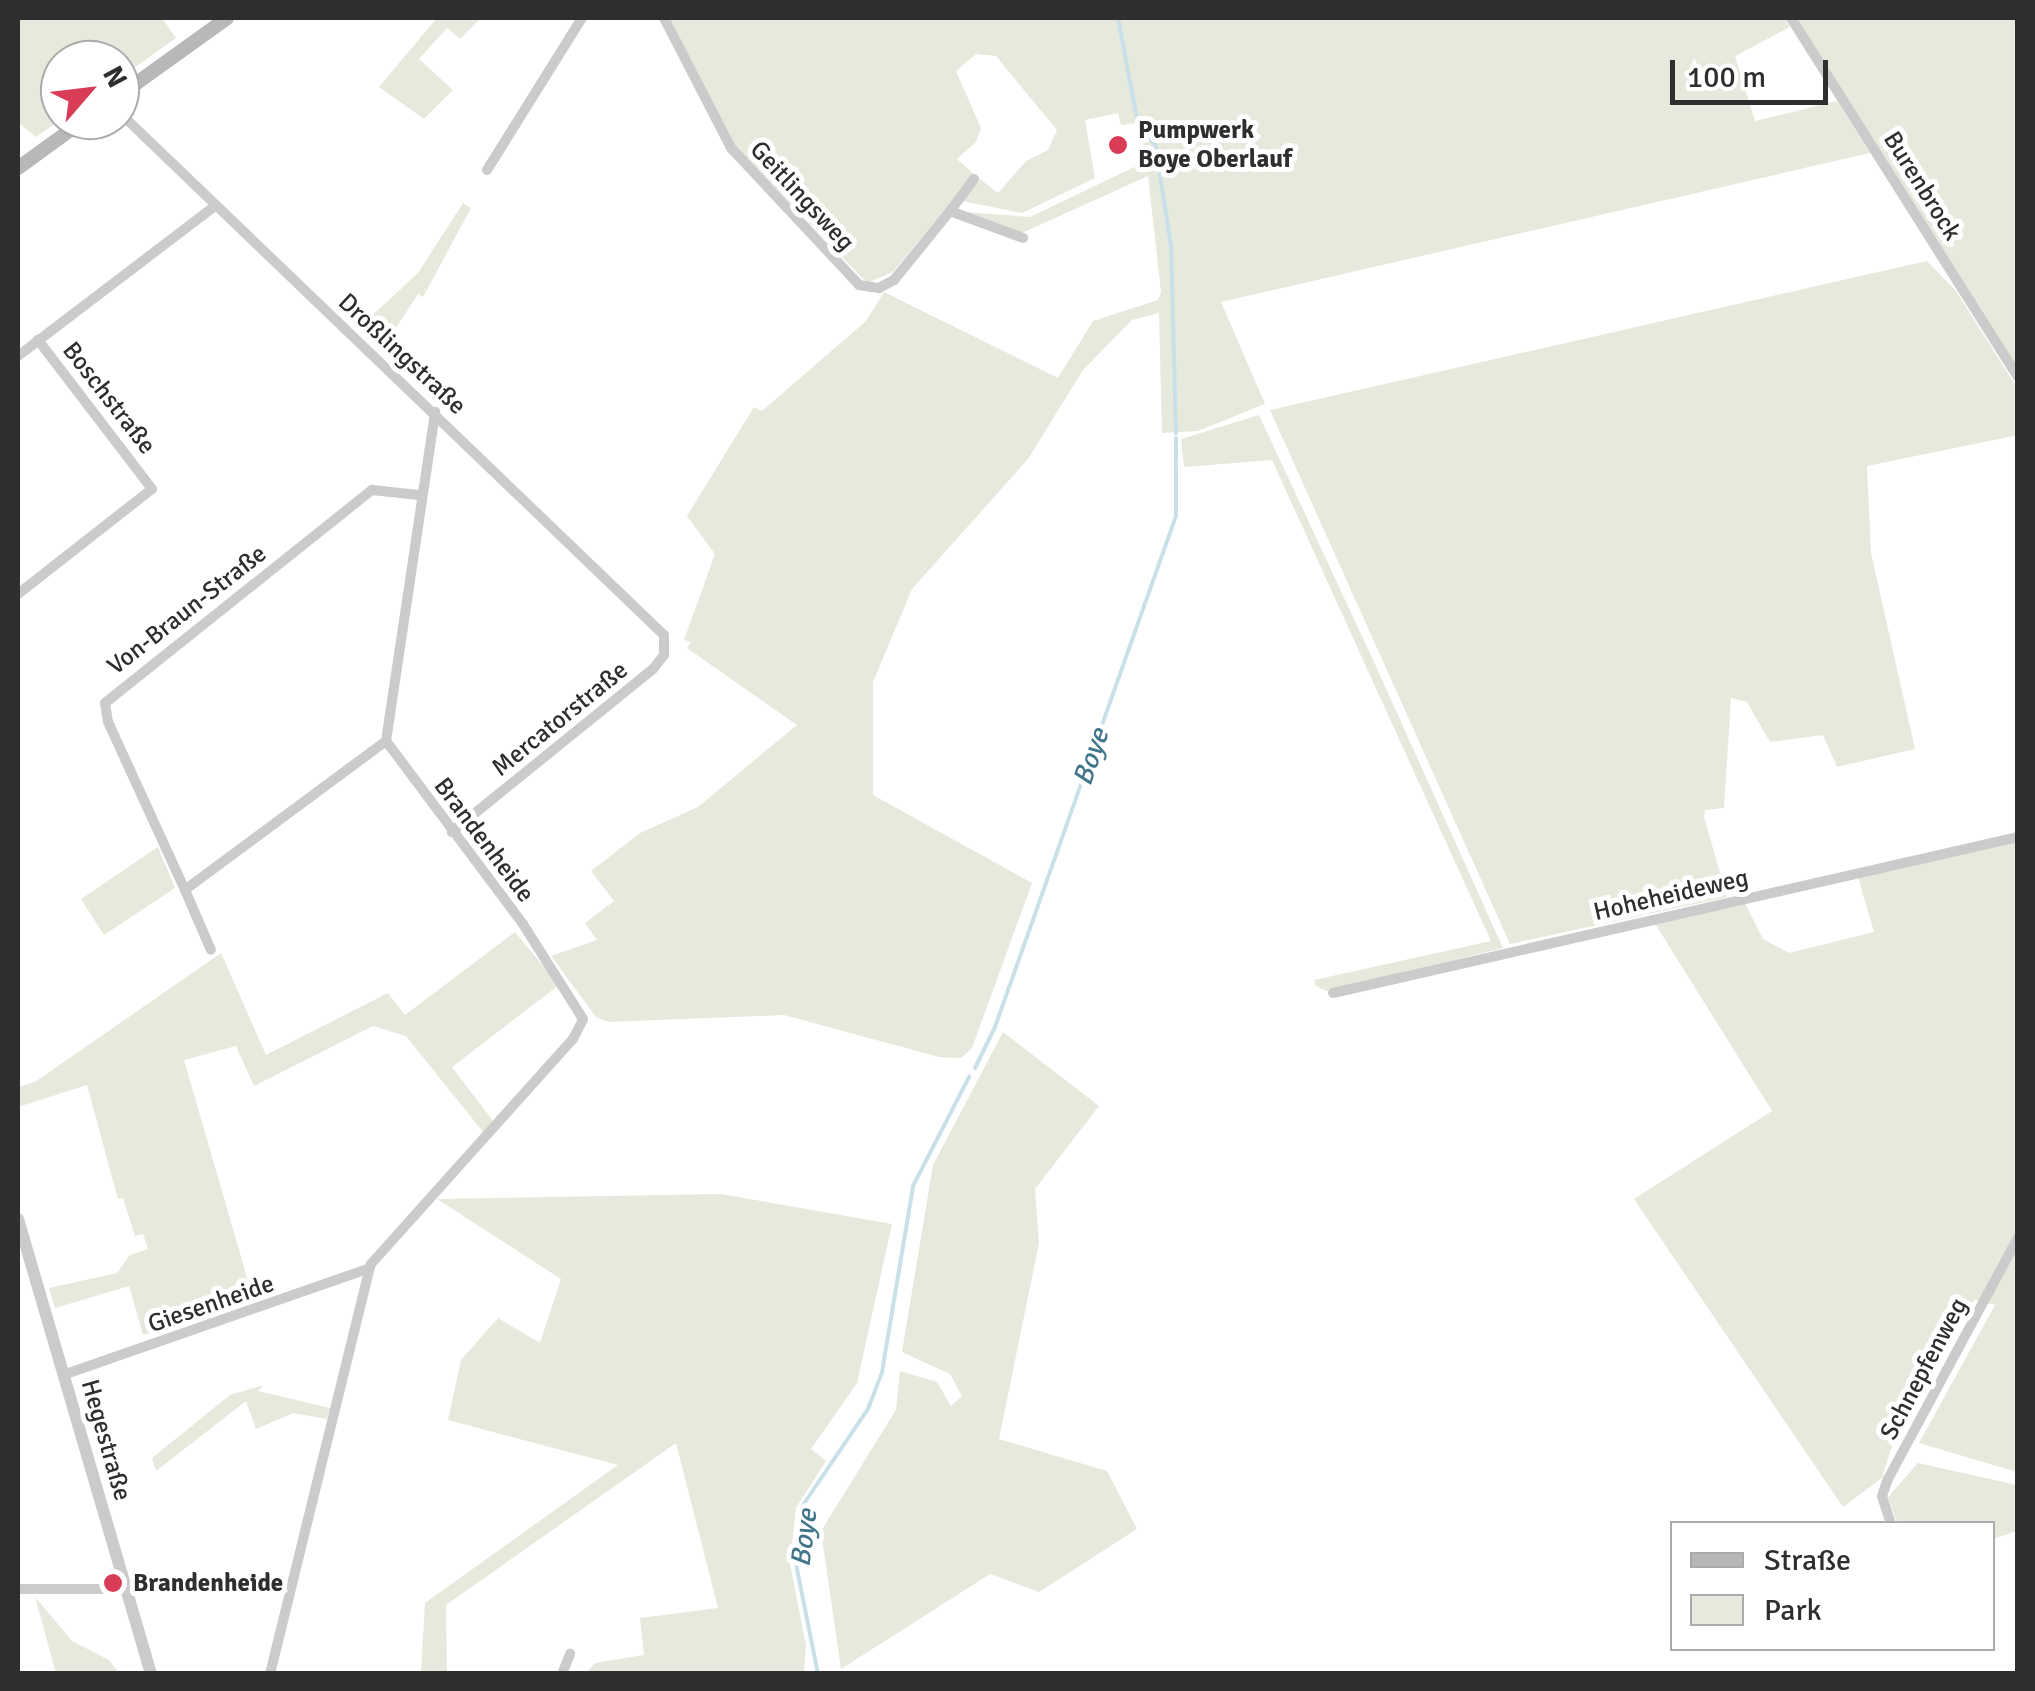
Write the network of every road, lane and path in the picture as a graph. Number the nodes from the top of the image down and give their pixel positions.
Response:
1 (227, 18) edge
2 (582, 18) edge
3 (664, 18) edge
4 (1792, 18) edge
5 (140, 80) edge
6 (140, 132) edge
7 (56, 140) edge
8 (18, 168) edge
9 (487, 170) dead end
10 (974, 178) dead end
11 (215, 206) junction
12 (950, 211) junction
13 (1022, 238) dead end
14 (38, 340) junction
15 (18, 356) edge
16 (2018, 377) edge
17 (435, 412) junction
18 (419, 495) junction
19 (18, 594) edge
20 (657, 625) joint
21 (386, 741) junction
22 (452, 832) junction
23 (2018, 837) edge
24 (186, 890) junction
25 (211, 950) dead end
26 (1333, 993) dead end
27 (18, 1219) edge
28 (2018, 1238) edge
29 (370, 1268) junction
30 (63, 1375) junction
31 (1891, 1521) edge
32 (18, 1588) edge
33 (125, 1590) junction
34 (570, 1654) dead end
35 (151, 1674) edge
36 (270, 1674) edge
37 (562, 1674) edge

1 - 5 main road
2 - 9 street
3 - 12 street, Geitlingsweg
4 - 16 street, Burenbrock
6 - 11 street, Droßlingstraße
7 - 8 main road
10 - 12 street, Geitlingsweg
11 - 14 street, Boschstraße
11 - 17 street, Droßlingstraße
12 - 13 street
14 - 15 street, Boschstraße
14 - 19 street, Boschstraße
17 - 18 street
17 - 20 street, Droßlingstraße
18 - 21 street
18 - 24 street, Von-Braun-Straße
20 - 22 street, Mercatorstraße
21 - 22 street, Brandenheide
21 - 24 street
22 - 29 street, Brandenheide
23 - 26 street, Hoheheideweg
24 - 25 street, Von-Braun-Straße
27 - 30 street, Hegestraße
28 - 31 street, Schnepfenweg
29 - 30 street, Giesenheide
29 - 36 street, Brandenheide
30 - 33 street, Hegestraße
32 - 33 street
33 - 35 street, Hegestraße
34 - 37 street

